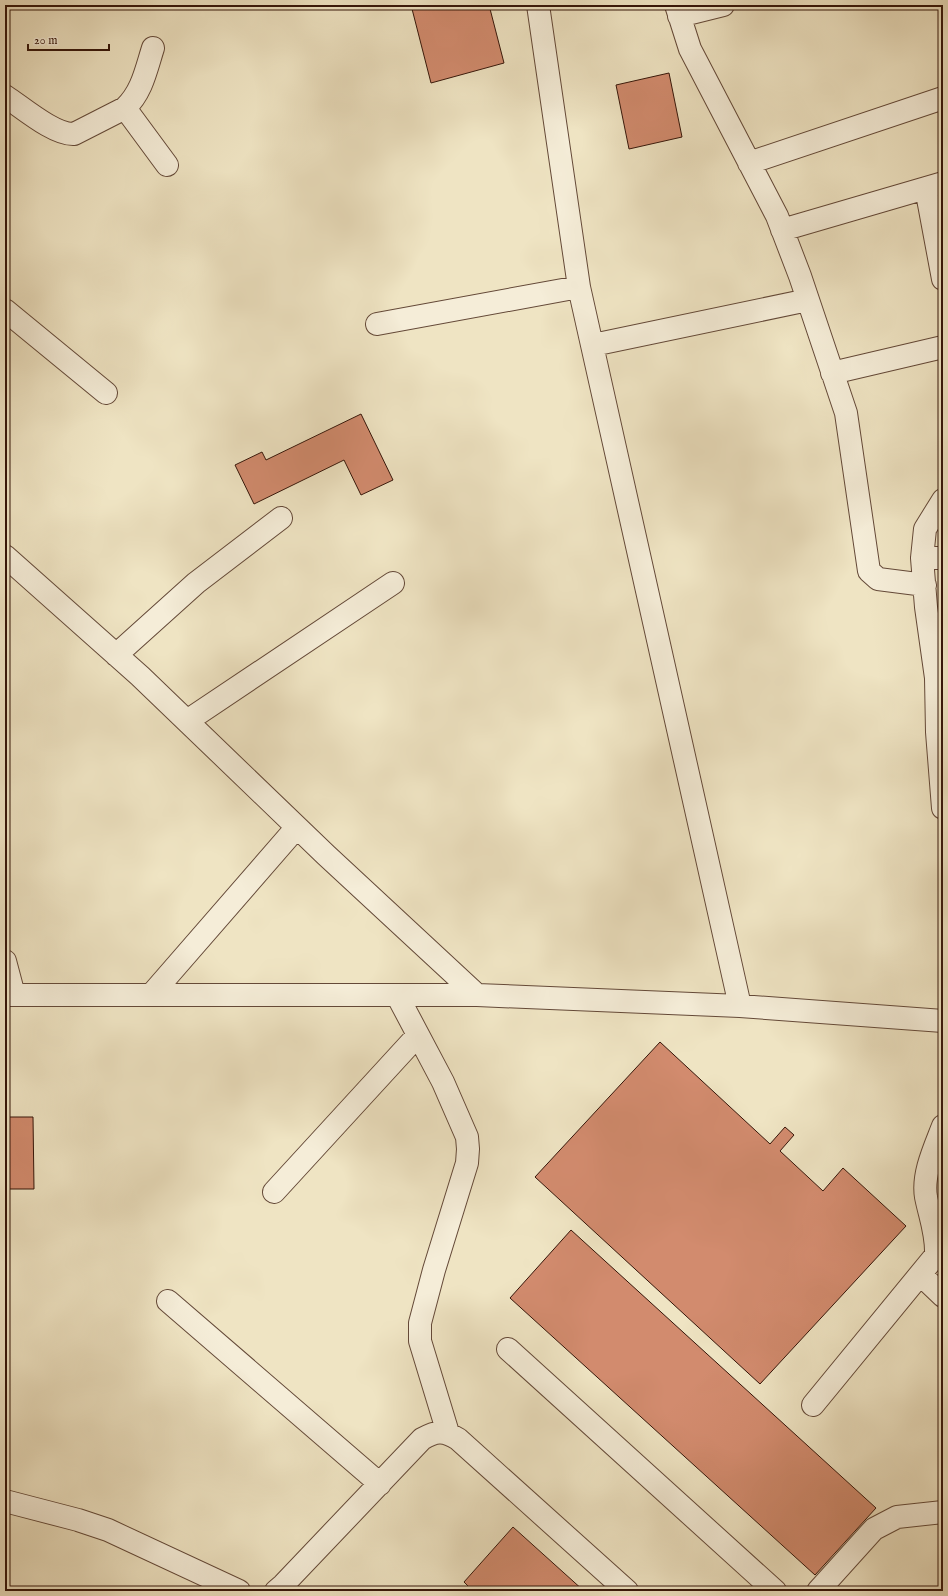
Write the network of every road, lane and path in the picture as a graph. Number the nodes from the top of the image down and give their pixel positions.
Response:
1 (538, 5) edge
2 (723, 5) edge
3 (677, 10) edge
4 (153, 48) dead end
5 (5, 96) edge
6 (943, 98) edge
7 (125, 108) junction
8 (749, 163) junction
9 (166, 165) dead end
10 (934, 186) edge
11 (782, 230) junction
12 (943, 279) edge
13 (579, 287) junction
14 (808, 300) junction
15 (5, 310) edge
16 (377, 324) dead end
17 (593, 345) junction
18 (943, 348) edge
19 (832, 373) junction
20 (106, 393) dead end
21 (943, 500) edge
22 (282, 518) dead end
23 (5, 556) edge
24 (933, 558) edge
25 (393, 583) dead end
26 (924, 585) junction
27 (936, 630) edge
28 (116, 655) junction
29 (187, 721) junction
30 (943, 808) edge
31 (297, 827) junction
32 (5, 961) edge
33 (10, 995) edge
34 (151, 995) junction
35 (397, 995) junction
36 (477, 995) junction
37 (740, 1006) junction
38 (943, 1017) edge
39 (418, 1035) junction
40 (943, 1126) edge
41 (274, 1192) dead end
42 (921, 1275) junction
43 (943, 1296) edge
44 (168, 1301) dead end
45 (508, 1349) dead end
46 (813, 1405) dead end
47 (448, 1433) junction
48 (380, 1484) junction
49 (5, 1501) edge
50 (943, 1512) edge
51 (239, 1591) edge
52 (276, 1591) edge
53 (627, 1591) edge
54 (775, 1591) edge
55 (818, 1591) edge

1 - 13 street
2 - 3 street
3 - 8 street
4 - 7 street
5 - 7 street
6 - 8 street
7 - 9 street
8 - 11 street
10 - 11 street
10 - 12 street
11 - 14 street
13 - 16 street
13 - 17 street
14 - 17 street
14 - 19 street
15 - 20 street
17 - 37 street
18 - 19 street
19 - 26 street
21 - 24 street
22 - 28 street
23 - 28 street
24 - 26 street
25 - 29 street
26 - 27 street
27 - 30 street
28 - 29 street
29 - 31 street
31 - 34 street
31 - 36 street
32 - 33 street
33 - 34 street
34 - 35 street
35 - 36 street
35 - 39 street
36 - 37 street
37 - 38 street
39 - 41 street
39 - 47 street
40 - 42 street
42 - 43 street
42 - 46 street
44 - 48 street
45 - 54 street
47 - 48 street
47 - 53 street
48 - 52 street
49 - 51 street
50 - 55 street

